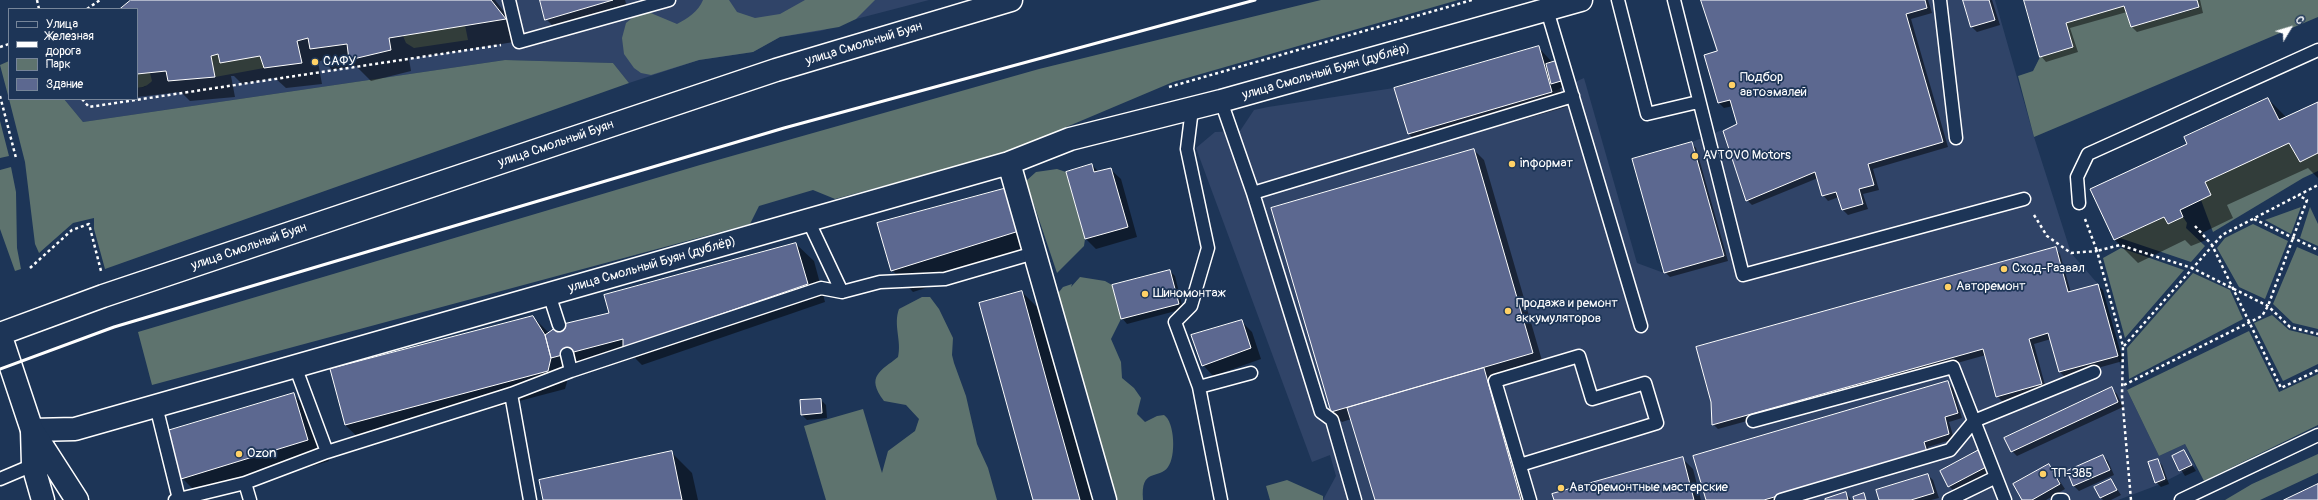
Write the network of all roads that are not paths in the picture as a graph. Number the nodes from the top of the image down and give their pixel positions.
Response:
1 (509, 0) edge
2 (669, 0) edge
3 (1011, 0) edge
4 (1581, 0) edge
5 (1618, 0) edge
6 (1674, 0) edge
7 (1940, 0) edge
8 (1547, 10) junction
9 (2318, 50) edge
10 (1573, 96) junction
11 (1221, 101) junction
12 (1698, 102) junction
13 (1192, 108) junction
14 (1956, 138) dead end
15 (1009, 163) junction
16 (1253, 193) junction
17 (2024, 199) road end
18 (2079, 203) road end
19 (808, 220) junction
20 (1034, 253) junction
21 (842, 292) junction
22 (549, 294) junction
23 (559, 325) dead end
24 (1641, 326) dead end
25 (0, 334) edge
26 (567, 354) dead end
27 (295, 366) junction
28 (571, 371) junction
29 (2094, 372) dead end
30 (1251, 373) dead end
31 (1199, 387) junction
32 (510, 394) junction
33 (156, 406) junction
34 (1974, 420) junction
35 (1752, 421) dead end
36 (32, 430) junction
37 (2318, 435) edge
38 (327, 452) junction
39 (33, 465) junction
40 (1520, 465) junction
41 (1996, 477) junction
42 (0, 479) edge
43 (245, 483) junction
44 (43, 500) edge
45 (77, 500) edge
46 (177, 500) edge
47 (250, 500) edge
48 (530, 500) edge
49 (1105, 500) edge
50 (1220, 500) edge
51 (1355, 500) edge
52 (1530, 500) edge
53 (1781, 500) edge
54 (1949, 500) edge
55 (2005, 500) edge
56 (2058, 500) edge
57 (2063, 500) edge
58 (2181, 500) edge

1 - 2 lane
3 - 25 street, улица Смольный Буян
4 - 8 street, улица Смольный Буян (дублёр)
5 - 12 lane
6 - 12 lane
7 - 14 lane
8 - 10 lane
8 - 11 street, улица Смольный Буян (дублёр)
9 - 18 lane
10 - 16 lane
10 - 24 lane
11 - 13 street, улица Смольный Буян (дублёр)
11 - 16 lane
12 - 17 lane
13 - 15 street, улица Смольный Буян (дублёр)
13 - 31 lane
15 - 19 street, улица Смольный Буян (дублёр)
15 - 20 street
16 - 51 lane
19 - 21 lane
19 - 22 street, улица Смольный Буян (дублёр)
20 - 21 lane
20 - 49 street
21 - 28 lane
22 - 23 lane
22 - 27 street, улица Смольный Буян (дублёр)
25 - 36 street
26 - 28 lane
27 - 33 street, улица Смольный Буян (дублёр)
27 - 38 lane
28 - 32 lane
29 - 34 lane
30 - 31 lane
31 - 50 lane
32 - 38 lane
32 - 48 lane
33 - 36 street, улица Смольный Буян (дублёр)
33 - 46 lane
34 - 35 lane
34 - 41 lane
34 - 53 lane
36 - 39 street
36 - 45 street
37 - 58 lane
38 - 43 lane
39 - 42 lane
39 - 44 street
40 - 40 lane
40 - 52 lane
41 - 54 lane
41 - 55 lane
43 - 46 lane
43 - 47 lane
56 - 57 lane

